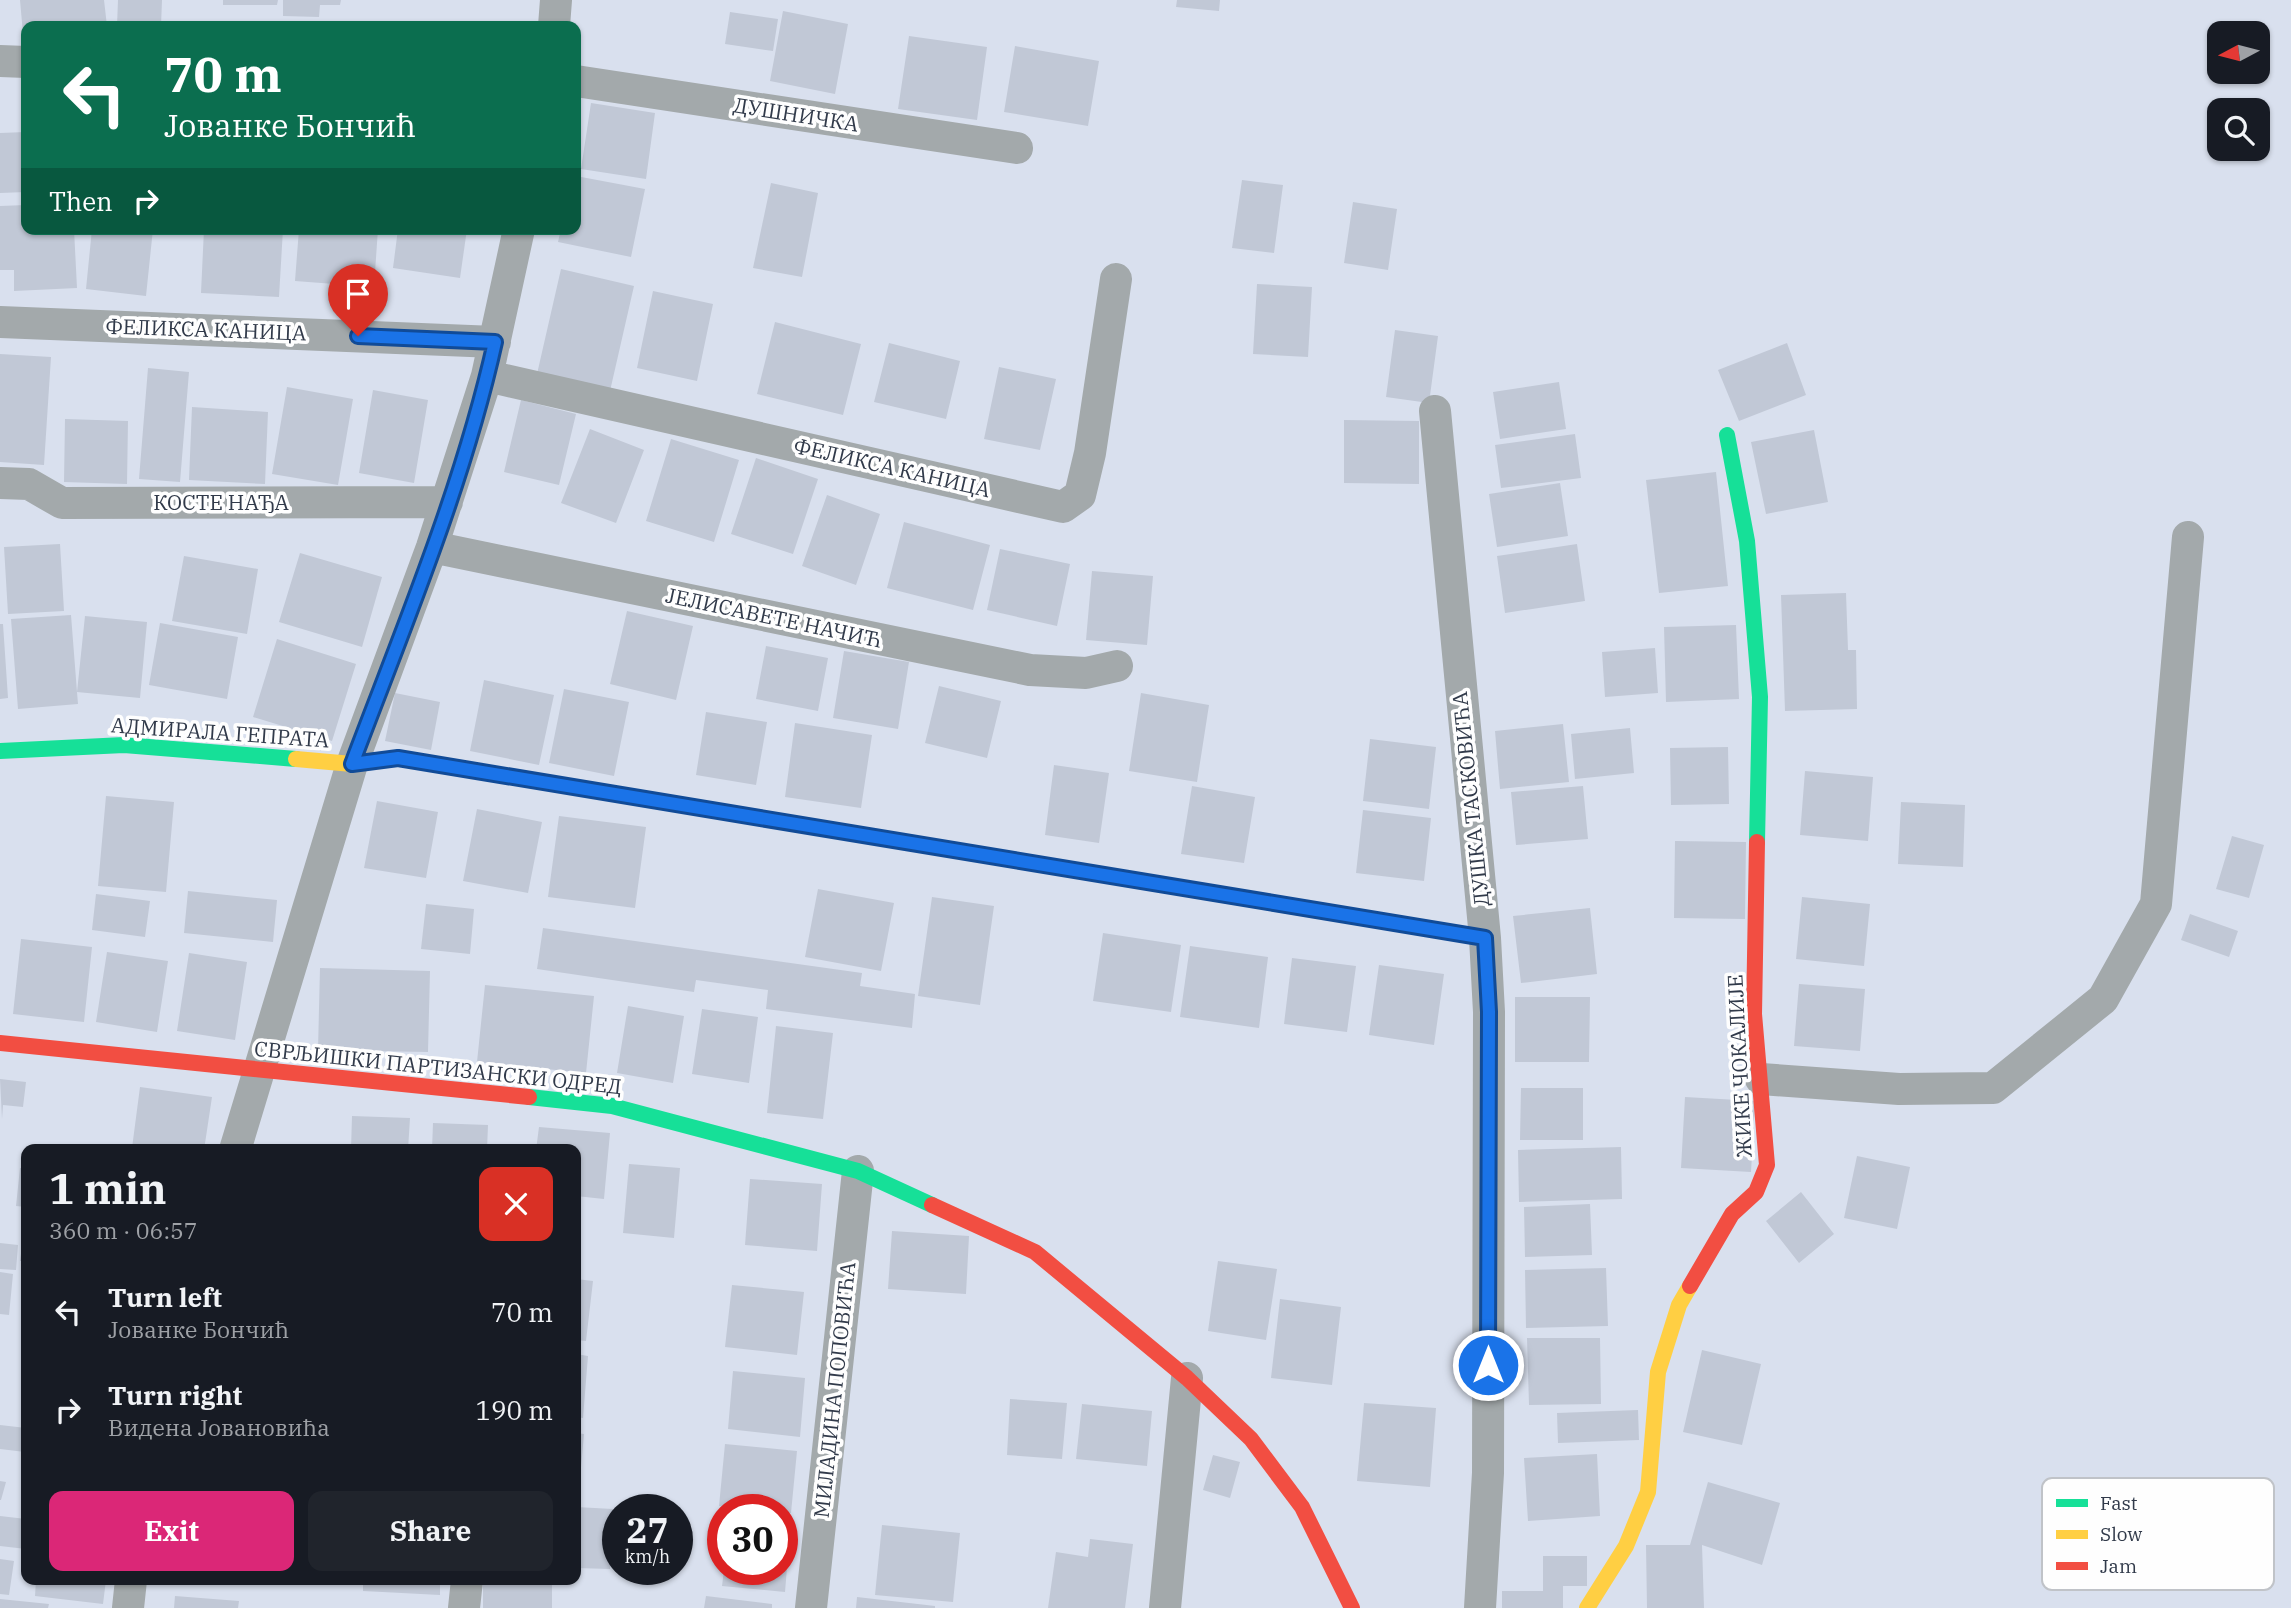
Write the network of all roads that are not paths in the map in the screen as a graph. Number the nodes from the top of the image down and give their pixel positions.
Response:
1 (556, 0) edge
2 (554, 21) edge
3 (0, 61) edge
4 (21, 62) edge
5 (581, 82) edge
6 (1017, 148) dead end
7 (518, 235) edge
8 (1116, 279) dead end
9 (0, 322) edge
10 (495, 342) junction
11 (488, 376) junction
12 (1435, 411) dead end
13 (1727, 435) dead end
14 (0, 483) edge
15 (447, 502) junction
16 (2188, 537) dead end
17 (432, 547) junction
18 (1117, 666) dead end
19 (0, 751) edge
20 (352, 764) junction
21 (1485, 938) junction
22 (0, 1043) edge
23 (258, 1070) junction
24 (1761, 1079) junction
25 (236, 1144) edge
26 (858, 1171) junction
27 (1187, 1378) junction
28 (130, 1585) edge
29 (466, 1585) edge
30 (128, 1608) edge
31 (464, 1608) edge
32 (811, 1608) edge
33 (1165, 1608) edge
34 (1352, 1608) edge
35 (1480, 1608) edge
36 (1587, 1608) edge

1 - 2 street
3 - 4 street
5 - 6 street, ДУШНИЧКА
7 - 10 street
8 - 11 street, ФЕЛИКСА КАНИЦА
9 - 10 street, ФЕЛИКСА КАНИЦА
10 - 11 street
11 - 15 street
12 - 21 street, ДУШКА ТАСКОВИЋА
13 - 24 street, ЖИКЕ ЧОКАЛИЈЕ
14 - 15 street, КОСТЕ НАЂА
15 - 17 street
16 - 24 street
17 - 18 street, ЈЕЛИСАВЕТЕ НАЧИЋ
17 - 20 street
19 - 20 street, АДМИРАЛА ГЕПРАТА
20 - 21 street, АДМИРАЛА ГЕПРАТА
20 - 23 street
21 - 35 street, ДУШКА ТАСКОВИЋА
22 - 23 street, СВРЉИШКИ ПАРТИЗАНСКИ ОДРЕД
23 - 25 street
23 - 26 street, СВРЉИШКИ ПАРТИЗАНСКИ ОДРЕД
24 - 36 street, ЖИКЕ ЧОКАЛИЈЕ
26 - 27 street, СВРЉИШКИ ПАРТИЗАНСКИ ОДРЕД
26 - 32 street, МИЛАДИНА ПОПОВИЋА
27 - 33 street
27 - 34 street, СВРЉИШКИ ПАРТИЗАНСКИ ОДРЕД
28 - 30 street
29 - 31 street

